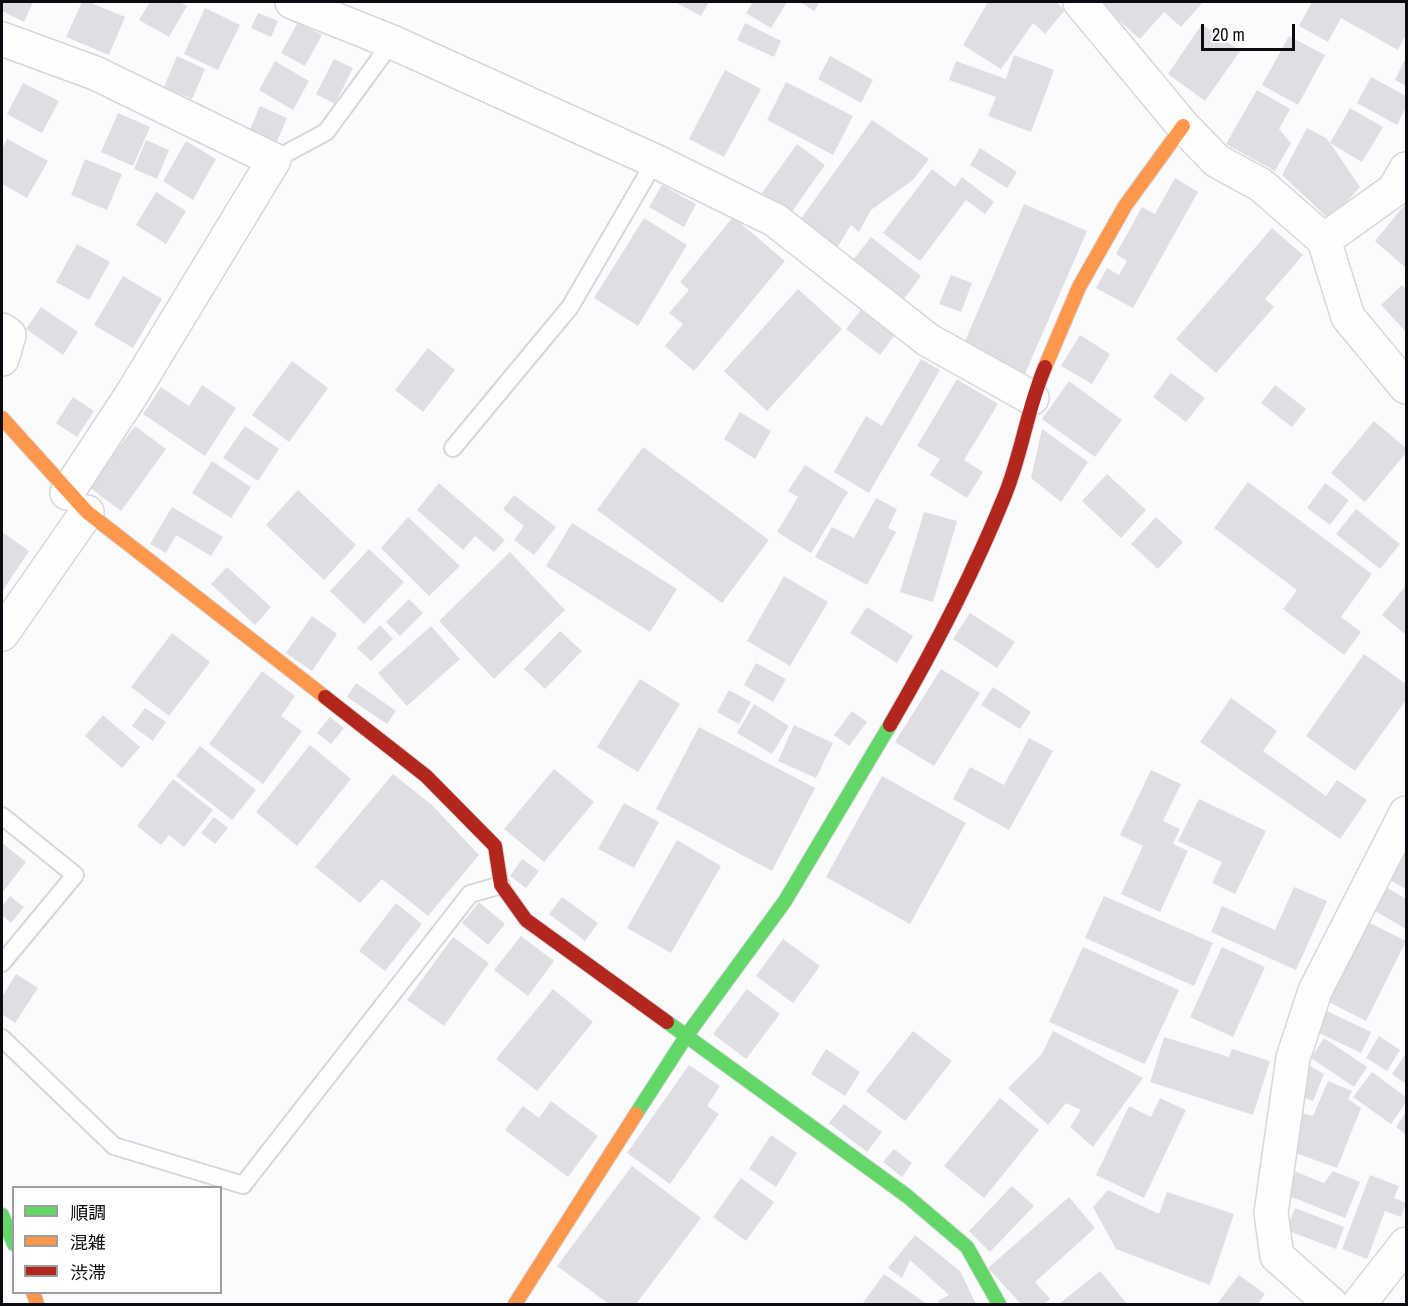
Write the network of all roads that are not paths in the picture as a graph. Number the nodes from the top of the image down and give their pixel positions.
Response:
1 (292, 2) edge
2 (1080, 2) edge
3 (2, 39) edge
4 (392, 42) junction
5 (1183, 126) junction
6 (274, 160) junction
7 (655, 161) junction
8 (1407, 170) edge
9 (1324, 240) junction
10 (2, 330) edge
11 (2, 359) edge
12 (1407, 387) edge
13 (1032, 398) junction
14 (2, 418) edge
15 (453, 448) dead end
16 (77, 502) junction
17 (2, 634) edge
18 (1407, 813) edge
19 (2, 816) edge
20 (501, 885) junction
21 (2, 963) edge
22 (687, 1035) junction
23 (2, 1038) edge
24 (2, 1215) edge
25 (12, 1239) edge
26 (1407, 1244) edge
27 (515, 1305) edge
28 (999, 1305) edge
29 (1331, 1305) edge
30 (1359, 1305) edge

1 - 4 street
2 - 5 street
3 - 6 street
4 - 6 lane
4 - 7 street
5 - 9 street
5 - 13 street
6 - 16 street
7 - 13 street
7 - 15 lane
8 - 9 street
9 - 12 street
10 - 11 street
13 - 22 street
14 - 16 street
16 - 17 street
16 - 20 street
18 - 29 street
19 - 21 lane
20 - 22 street
20 - 23 lane
22 - 27 street
22 - 28 street
24 - 25 street
26 - 30 street

